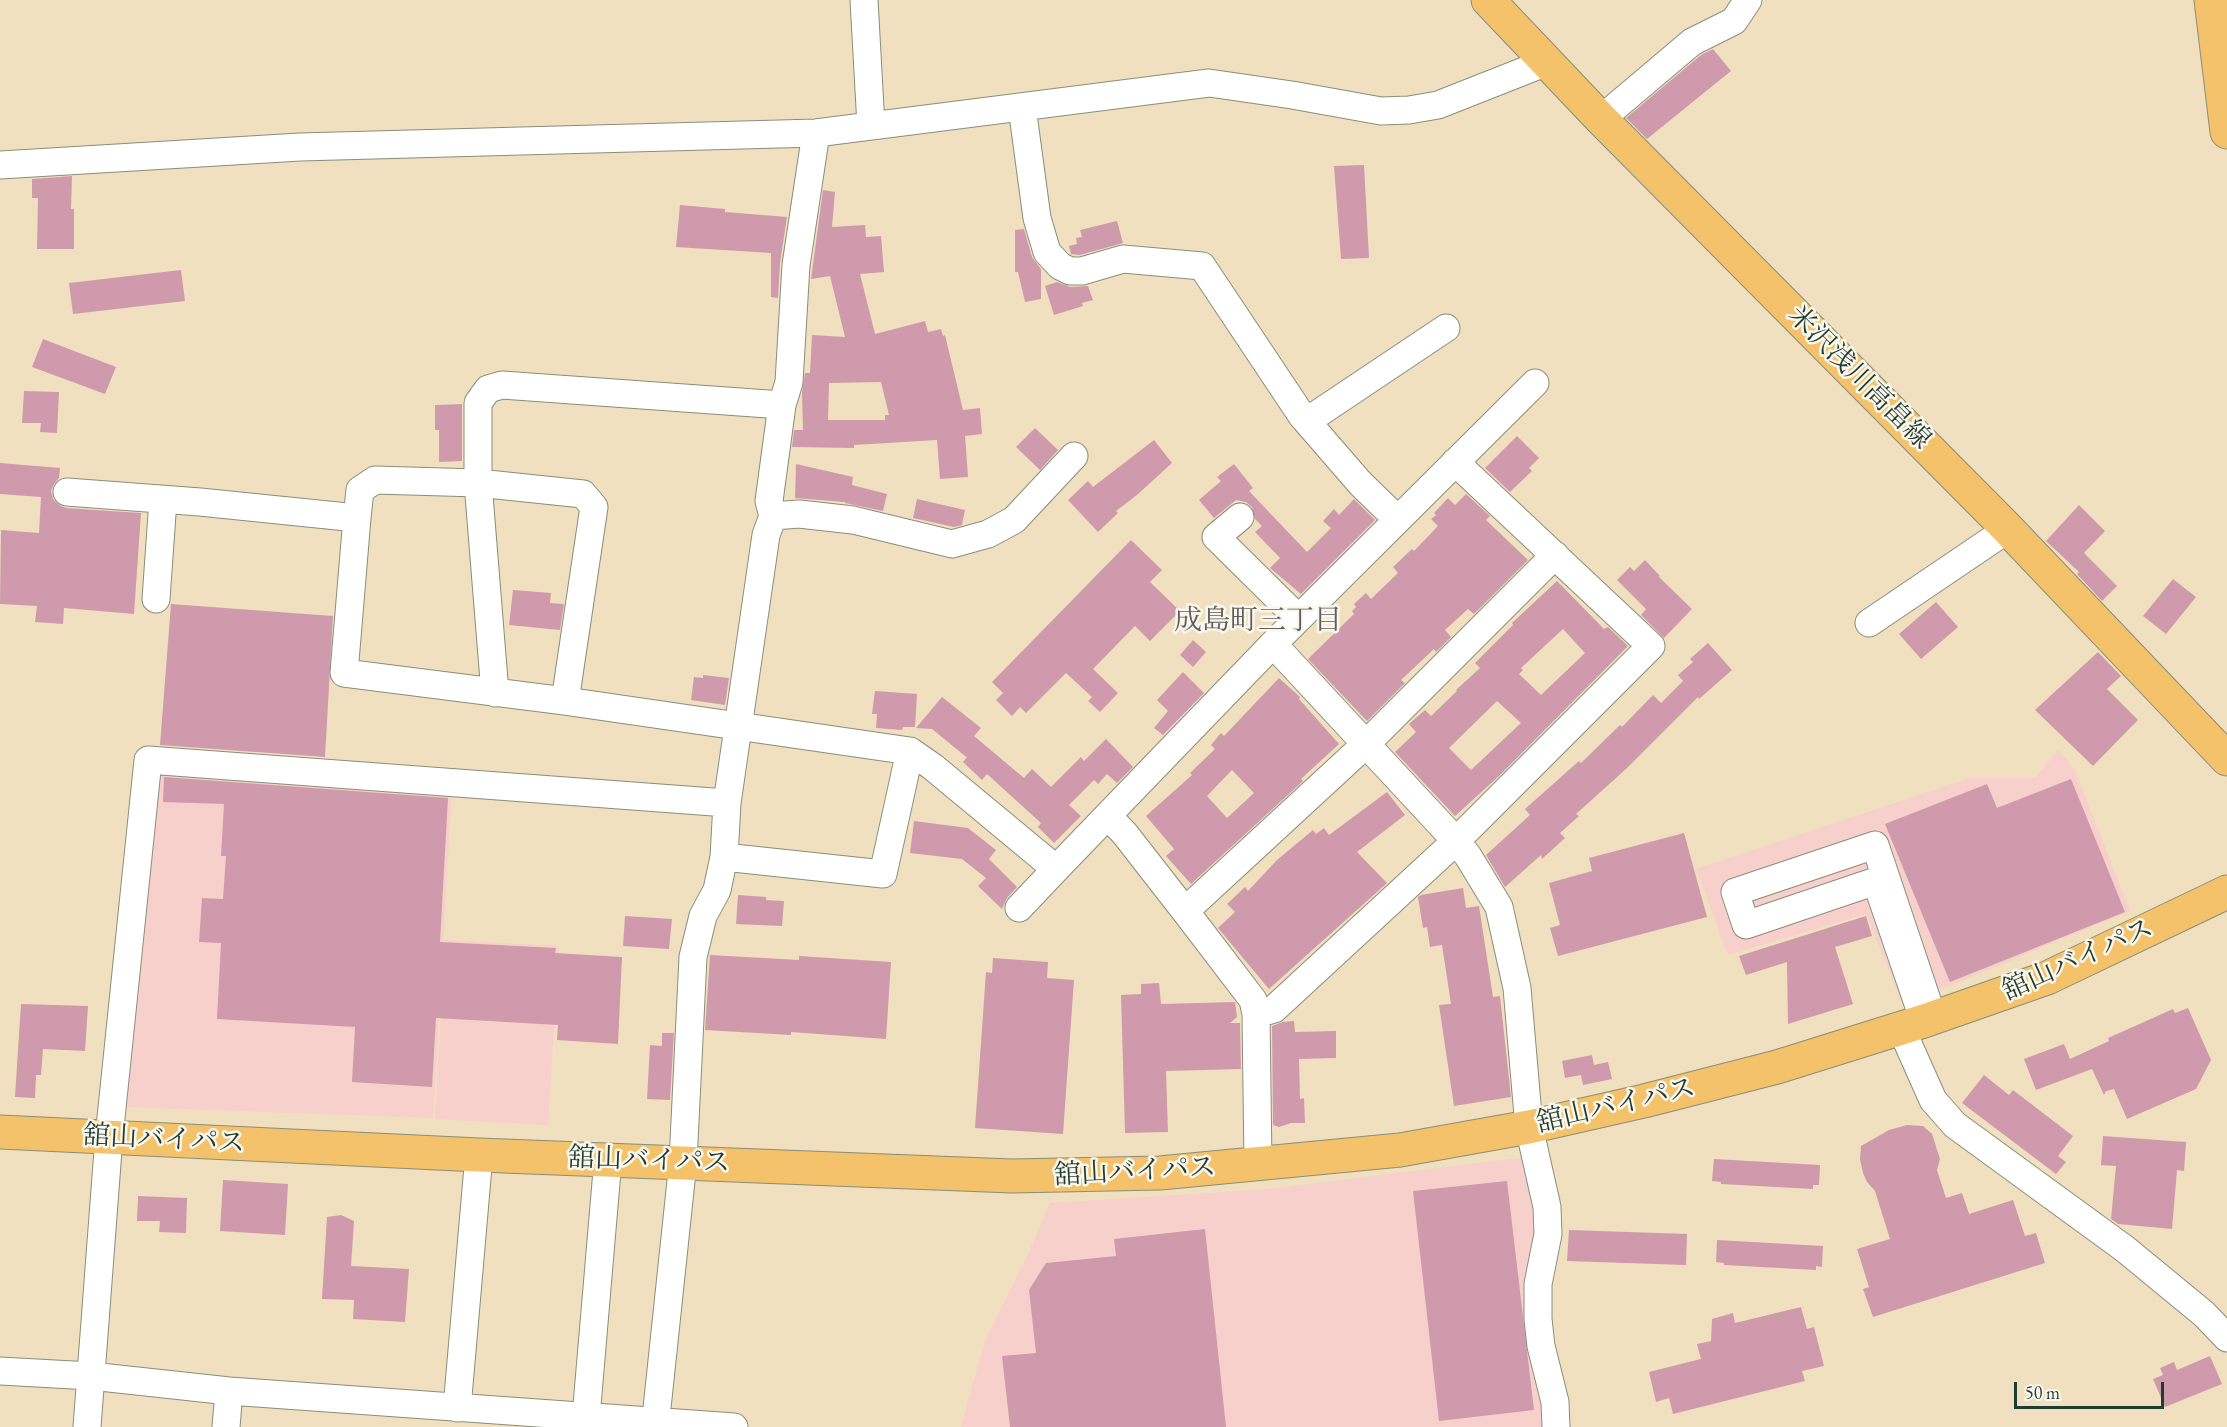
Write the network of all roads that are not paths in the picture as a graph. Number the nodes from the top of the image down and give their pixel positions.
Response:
1 (864, 0) edge
2 (1488, 0) edge
3 (1748, 0) edge
4 (2211, 0) edge
5 (1547, 62) junction
6 (1022, 107) junction
7 (1601, 118) junction
8 (871, 126) junction
9 (2227, 132) edge
10 (816, 133) junction
11 (0, 165) edge
12 (1446, 328) dead end
13 (1535, 383) dead end
14 (782, 405) junction
15 (1307, 421) junction
16 (1074, 456) dead end
17 (1455, 462) junction
18 (478, 483) junction
19 (67, 492) dead end
20 (163, 500) junction
21 (773, 516) junction
22 (1240, 517) dead end
23 (357, 518) junction
24 (1397, 519) junction
25 (2008, 529) junction
26 (1555, 555) junction
27 (156, 599) dead end
28 (1298, 618) junction
29 (1869, 623) dead end
30 (1273, 644) junction
31 (495, 693) junction
32 (565, 701) junction
33 (738, 727) junction
34 (1366, 744) junction
35 (910, 751) junction
36 (2227, 759) edge
37 (727, 803) junction
38 (1108, 816) junction
39 (1456, 841) junction
40 (724, 857) junction
41 (1056, 869) junction
42 (2227, 892) edge
43 (1019, 908) dead end
44 (1185, 911) junction
45 (1256, 1014) junction
46 (1919, 1023) junction
47 (1529, 1127) junction
48 (0, 1132) edge
49 (109, 1137) junction
50 (479, 1155) junction
51 (608, 1159) junction
52 (683, 1162) junction
53 (1258, 1165) junction
54 (2227, 1338) edge
55 (0, 1371) edge
56 (91, 1376) junction
57 (229, 1391) junction
58 (457, 1408) junction
59 (393, 1415) edge
60 (586, 1417) junction
61 (656, 1424) edge
62 (87, 1427) edge
63 (226, 1427) edge
64 (734, 1427) edge
65 (1556, 1427) edge

1 - 8 street
2 - 5 main road, 米沢浅川高畠線
3 - 7 street
4 - 9 main road
5 - 6 street
5 - 7 main road, 米沢浅川高畠線
6 - 8 street
6 - 15 street
7 - 25 main road, 米沢浅川高畠線
8 - 10 street
10 - 11 street
10 - 14 street
12 - 15 street
13 - 17 street
14 - 18 street
14 - 21 street
15 - 24 street
16 - 21 street
17 - 24 street
17 - 26 street
18 - 23 street
18 - 31 street
18 - 32 street
19 - 20 street
20 - 23 street
20 - 27 street
21 - 33 street
22 - 28 street
23 - 31 street
24 - 28 street
25 - 29 street
25 - 36 main road, 米沢浅川高畠線
26 - 34 street
26 - 39 street
28 - 30 street
30 - 34 street
30 - 38 street
31 - 32 street
32 - 33 street
33 - 35 street
33 - 37 street
34 - 39 street
34 - 44 street
35 - 40 street
35 - 41 street
37 - 40 street
37 - 49 street
38 - 41 street
38 - 44 street
39 - 45 street
39 - 47 street
40 - 52 street
41 - 43 street
42 - 46 main road, 舘山バイパス
44 - 45 street
45 - 53 street
46 - 46 street
46 - 47 main road, 舘山バイパス
46 - 54 street
47 - 53 main road, 舘山バイパス
47 - 65 street
48 - 49 main road, 舘山バイパス
49 - 50 main road, 舘山バイパス
49 - 56 street
50 - 51 main road, 舘山バイパス
50 - 58 street
51 - 52 main road, 舘山バイパス
51 - 60 street
52 - 53 main road, 舘山バイパス
52 - 61 street
55 - 56 street
56 - 57 street
56 - 62 street
57 - 59 street
57 - 63 street
58 - 59 street
58 - 60 street
60 - 61 street
61 - 64 street

